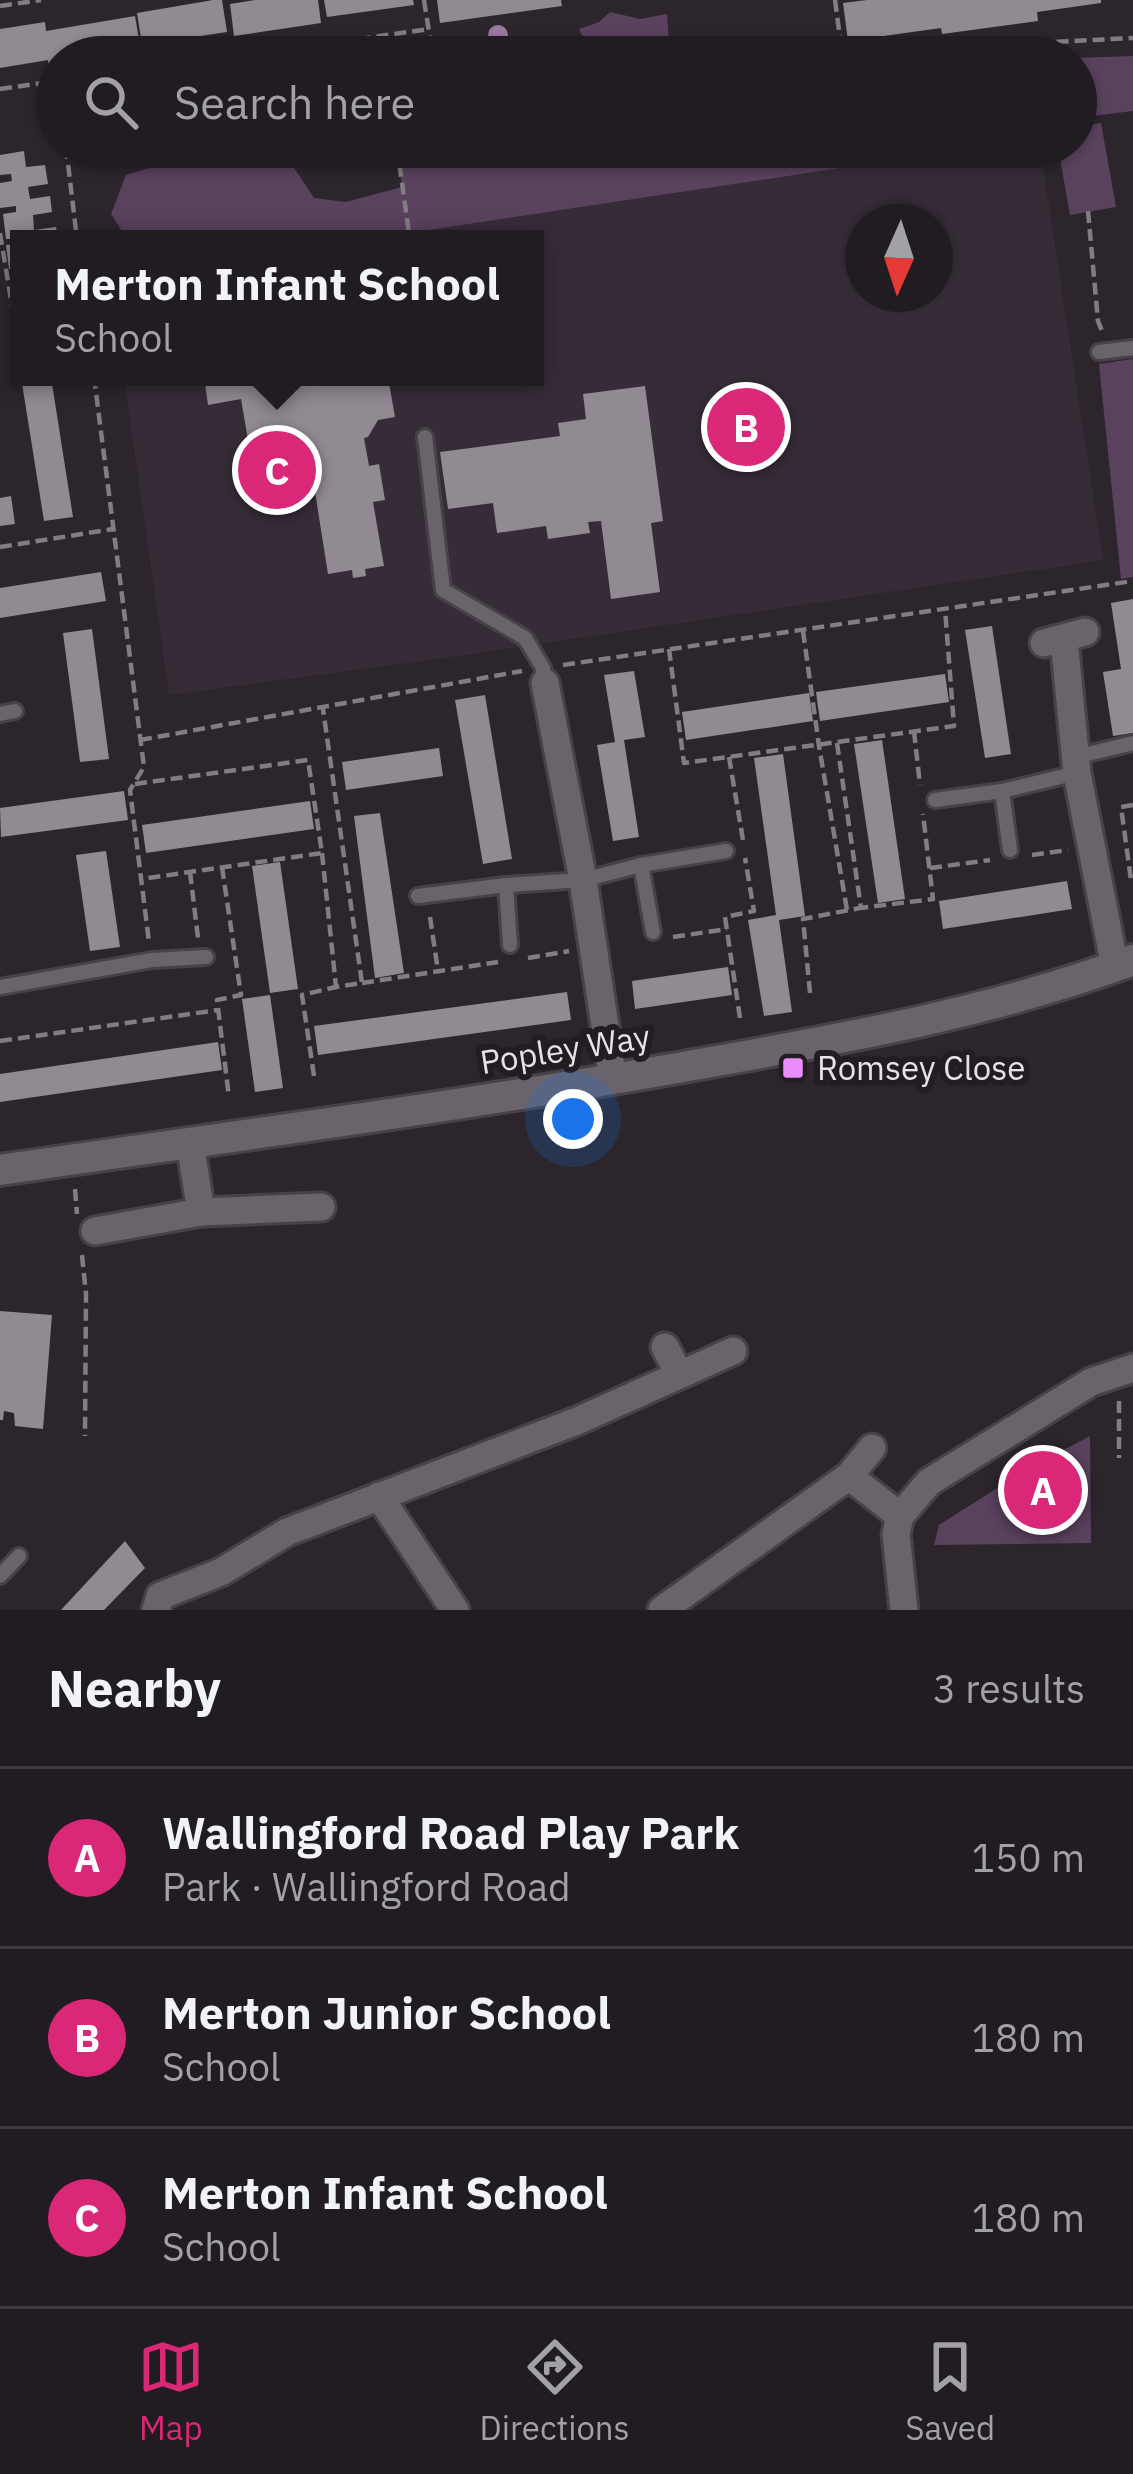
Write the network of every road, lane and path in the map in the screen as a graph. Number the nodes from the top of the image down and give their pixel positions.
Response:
1 (41, 0) edge
2 (424, 0) edge
3 (835, 0) edge
4 (0, 6) edge
5 (429, 29) junction
6 (380, 36) edge
7 (430, 36) edge
8 (840, 36) edge
9 (1133, 38) edge
10 (1097, 40) edge
11 (36, 84) edge
12 (0, 89) edge
13 (69, 168) edge
14 (400, 168) edge
15 (1088, 212) dead end
16 (76, 230) edge
17 (410, 230) edge
18 (0, 233) edge
19 (4, 278) edge
20 (1133, 347) edge
21 (1104, 351) joint
22 (95, 386) edge
23 (425, 437) dead end
24 (113, 529) junction
25 (0, 547) edge
26 (1133, 581) edge
27 (945, 609) junction
28 (802, 630) junction
29 (1064, 638) dead end
30 (669, 649) junction
31 (544, 675) junction
32 (323, 707) junction
33 (914, 731) junction
34 (140, 740) junction
35 (837, 743) junction
36 (1133, 743) edge
37 (819, 746) junction
38 (730, 757) junction
39 (1076, 765) junction
40 (133, 784) junction
41 (1002, 791) junction
42 (934, 800) dead end
43 (1133, 805) edge
44 (1010, 850) dead end
45 (726, 851) dead end
46 (322, 853) junction
47 (641, 865) junction
48 (222, 867) junction
49 (190, 872) junction
50 (141, 879) junction
51 (584, 880) junction
52 (1133, 880) edge
53 (506, 884) junction
54 (422, 896) joint
55 (860, 908) junction
56 (847, 910) junction
57 (653, 932) dead end
58 (510, 945) dead end
59 (569, 951) dead end
60 (204, 957) joint
61 (525, 958) dead end
62 (152, 960) junction
63 (503, 961) dead end
64 (1124, 963) edge
65 (437, 971) junction
66 (362, 982) junction
67 (0, 987) edge
68 (336, 987) junction
69 (810, 993) dead end
70 (218, 1010) junction
71 (740, 1018) dead end
72 (0, 1041) edge
73 (314, 1076) dead end
74 (614, 1079) junction
75 (229, 1097) dead end
76 (190, 1143) junction
77 (0, 1170) edge
78 (74, 1184) dead end
79 (321, 1207) dead end
80 (201, 1212) junction
81 (85, 1235) junction
82 (665, 1347) dead end
83 (733, 1351) dead end
84 (1133, 1368) edge
85 (679, 1374) junction
86 (1119, 1401) dead end
87 (85, 1436) dead end
88 (872, 1448) dead end
89 (1119, 1458) dead end
90 (849, 1476) junction
91 (380, 1496) junction
92 (900, 1516) junction
93 (20, 1556) dead end
94 (0, 1576) edge
95 (158, 1603) edge
96 (455, 1610) edge
97 (662, 1610) edge
98 (904, 1610) edge

1 - 4 path
2 - 5 path
3 - 8 path
5 - 6 path
5 - 7 path
9 - 10 path
11 - 12 path
13 - 16 path
14 - 17 path
15 - 21 path
18 - 19 path
20 - 21 lane
22 - 24 path
23 - 31 lane
24 - 25 path
24 - 34 path
26 - 27 path
27 - 28 path
27 - 33 path
28 - 30 path
28 - 37 path
29 - 39 street
30 - 31 path
30 - 38 path
31 - 32 path
31 - 51 street
32 - 34 path
32 - 66 path
33 - 35 path
33 - 55 path
34 - 40 path
35 - 37 path
35 - 55 path
36 - 39 lane
37 - 38 path
37 - 56 path
38 - 71 path
39 - 41 lane
39 - 64 street
40 - 46 path
40 - 50 path
41 - 42 lane
41 - 44 lane
43 - 52 path
45 - 47 lane
46 - 48 path
46 - 68 path
47 - 51 lane
47 - 57 lane
48 - 49 path
48 - 70 path
49 - 50 path
49 - 60 path
50 - 62 path
51 - 53 lane
51 - 74 street
53 - 54 lane
53 - 58 lane
54 - 65 path
55 - 56 path
56 - 69 path
59 - 61 path
60 - 62 lane
62 - 67 lane
63 - 65 path
64 - 74 street, Popley Way
65 - 66 path
66 - 68 path
68 - 73 path
70 - 72 path
70 - 75 path
74 - 76 street, Popley Way
76 - 77 street, Popley Way
76 - 80 street
78 - 81 path
79 - 80 street
80 - 81 street
81 - 87 path
82 - 85 street
83 - 85 street
84 - 92 street
85 - 91 street
86 - 89 path
88 - 90 street
90 - 92 street
90 - 97 street
91 - 95 street
91 - 96 street
92 - 98 street
93 - 94 lane

